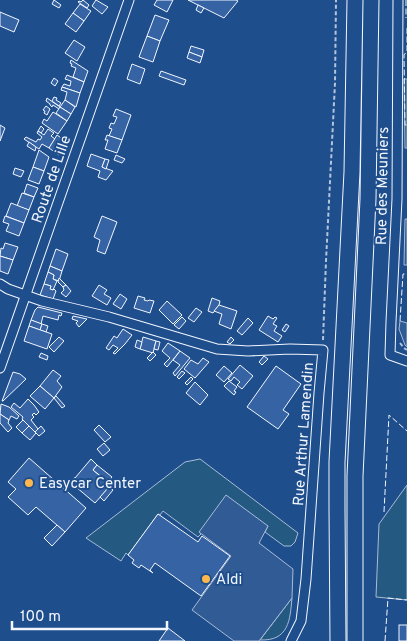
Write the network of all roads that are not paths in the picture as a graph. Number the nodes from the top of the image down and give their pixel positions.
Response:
1 (129, 0) edge
2 (355, 0) edge
3 (371, 0) edge
4 (398, 0) edge
5 (0, 284) edge
6 (25, 295) junction
7 (407, 360) edge
8 (0, 368) edge
9 (291, 641) edge
10 (338, 641) edge
11 (355, 641) edge

1 - 6 street, Route de Lille
2 - 10 highway
3 - 11 highway
4 - 7 street, Rue des Meuniers
5 - 6 street, Rue Arthur Lamendin
6 - 8 street, Route de Lille
6 - 9 street, Rue Arthur Lamendin

